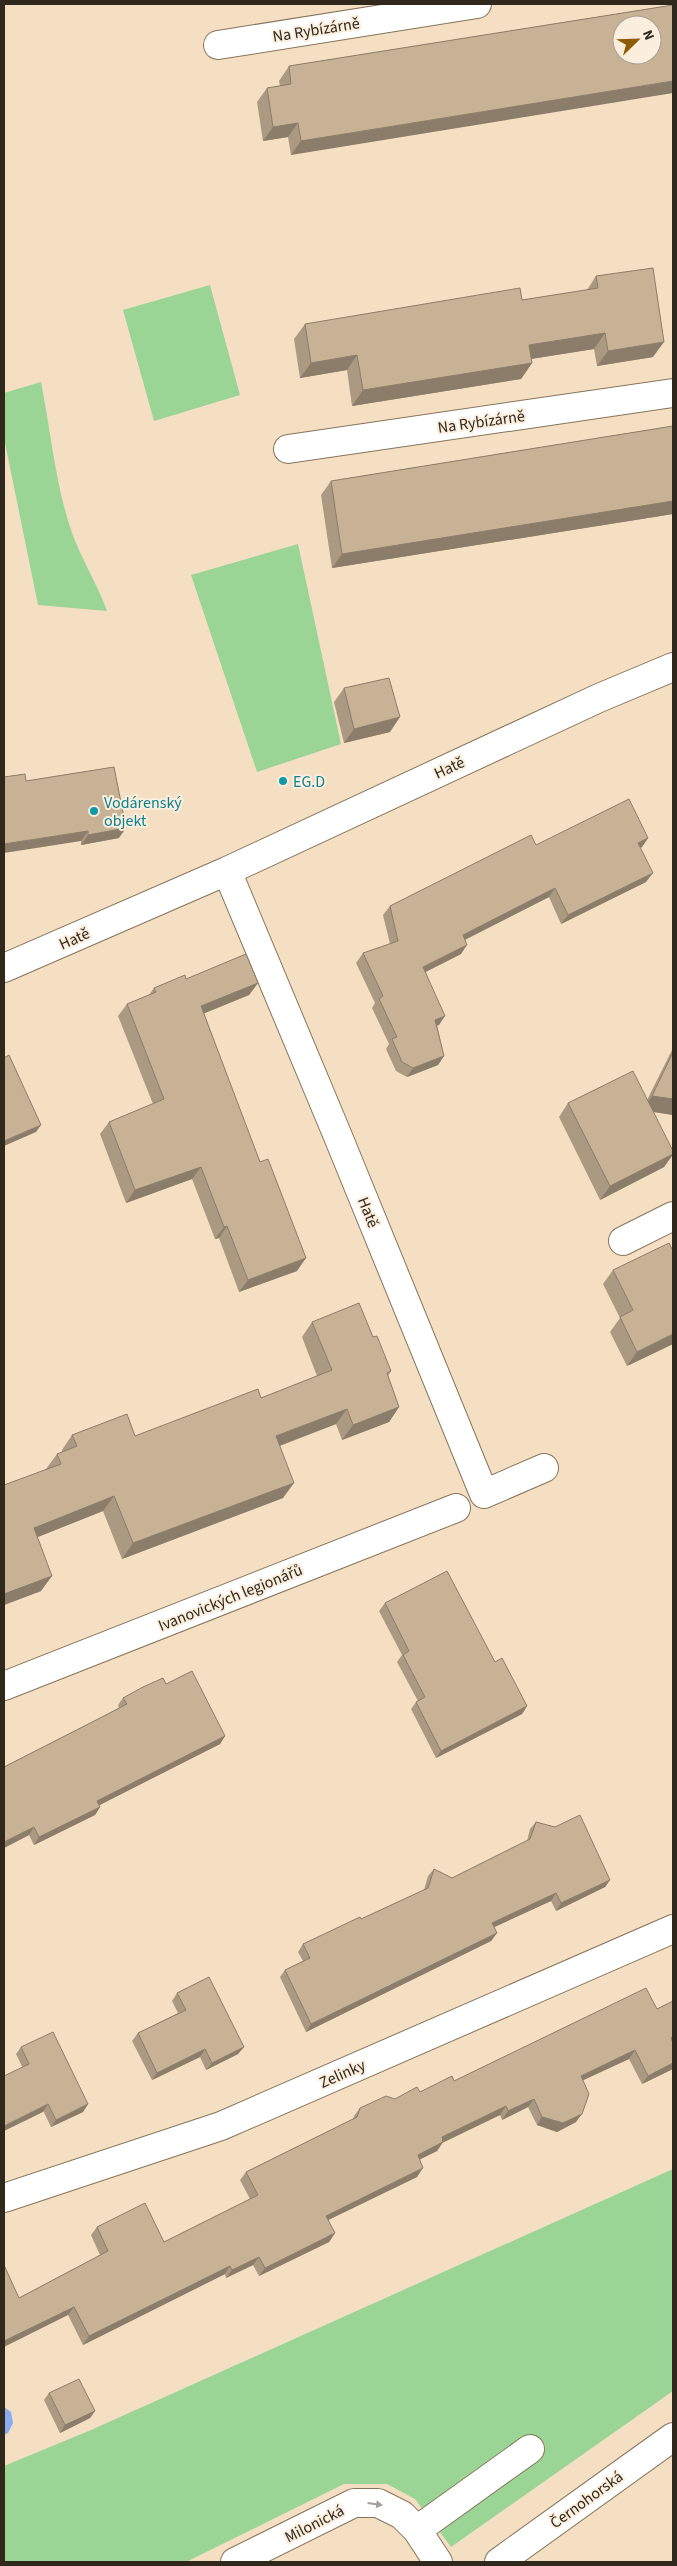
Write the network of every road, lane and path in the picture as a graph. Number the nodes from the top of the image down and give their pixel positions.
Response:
1 (476, 4) edge
2 (414, 9) edge
3 (218, 45) dead end
4 (673, 393) edge
5 (288, 449) dead end
6 (673, 668) edge
7 (227, 871) junction
8 (4, 968) edge
9 (673, 1216) edge
10 (623, 1241) dead end
11 (544, 1468) dead end
12 (456, 1508) dead end
13 (4, 1686) edge
14 (673, 1929) edge
15 (4, 2198) edge
16 (673, 2436) edge
17 (530, 2449) dead end
18 (417, 2530) junction
19 (235, 2562) edge
20 (438, 2562) edge
21 (499, 2562) edge

1 - 2 street, Na Rybízárně
2 - 3 street, Na Rybízárně
4 - 5 street, Na Rybízárně
6 - 7 street, Hatě
7 - 8 street, Hatě
7 - 11 street, Hatě
9 - 10 street
12 - 13 street, Ivanovických legionářů
14 - 15 street, Zelinky
16 - 21 street, Černohorská
17 - 18 street
19 -> 18 street, Milonická
18 - 20 street, Milonická

